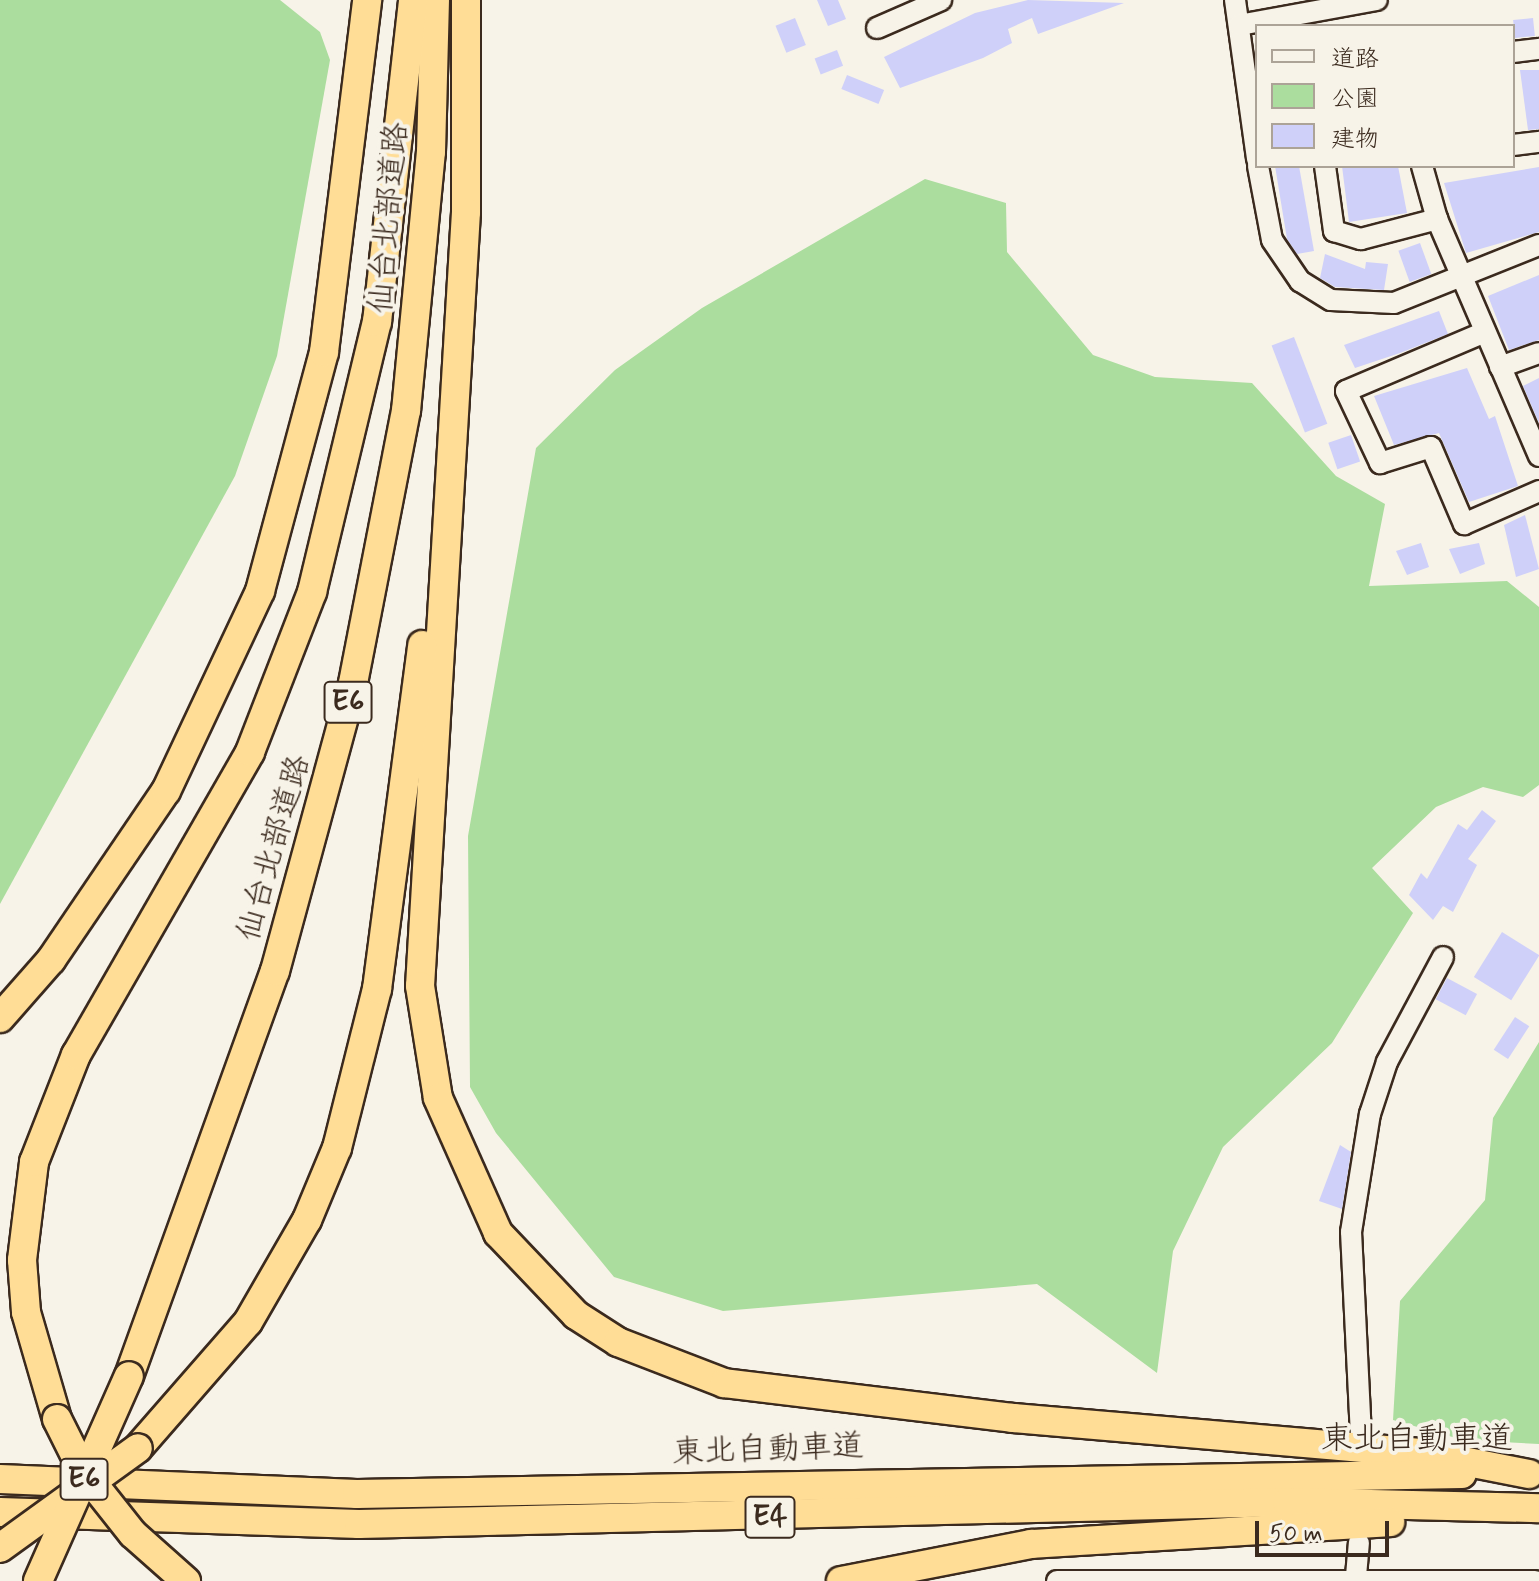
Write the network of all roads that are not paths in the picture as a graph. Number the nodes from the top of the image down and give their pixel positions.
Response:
1 (367, 0) edge
2 (413, 0) edge
3 (435, 0) edge
4 (466, 0) edge
5 (941, 0) edge
6 (1235, 0) edge
7 (1377, 0) edge
8 (1239, 25) junction
9 (877, 28) dead end
10 (1539, 49) edge
11 (1515, 52) edge
12 (1539, 142) edge
13 (1255, 144) edge
14 (1515, 145) edge
15 (1258, 168) edge
16 (1325, 168) edge
17 (1423, 168) edge
18 (1437, 219) junction
19 (1539, 245) edge
20 (1461, 275) junction
21 (1485, 332) junction
22 (1539, 353) edge
23 (1500, 367) junction
24 (1539, 456) edge
25 (448, 462) junction
26 (1539, 491) edge
27 (1443, 957) dead end
28 (0, 1018) edge
29 (1361, 1436) dead end
30 (1534, 1474) edge
31 (0, 1479) edge
32 (1539, 1508) edge
33 (0, 1512) edge
34 (1539, 1519) edge
35 (1359, 1543) dead end
36 (0, 1548) edge
37 (1356, 1576) junction
38 (38, 1581) edge
39 (186, 1581) edge
40 (841, 1581) edge
41 (1057, 1581) edge
42 (1535, 1581) edge

1 - 28 highway
2 - 39 highway, bridge
3 - 38 highway, 仙台北部道路 / E6, bridge
4 - 25 highway
5 - 9 street
6 - 8 street
7 - 8 street
8 - 13 street
10 - 11 street
12 - 14 street
15 - 20 street
16 - 18 street
17 - 18 street
18 - 20 street
19 - 20 street
20 - 21 street
21 - 23 street
21 - 26 street
22 - 23 street
23 - 24 street
25 - 30 highway
25 - 36 highway, bridge
27 - 29 street
30 - 31 highway, 東北自動車道 / E4
32 - 33 highway, 東北自動車道 / E4
34 - 40 highway
35 - 37 street
37 - 41 street
37 - 42 street

